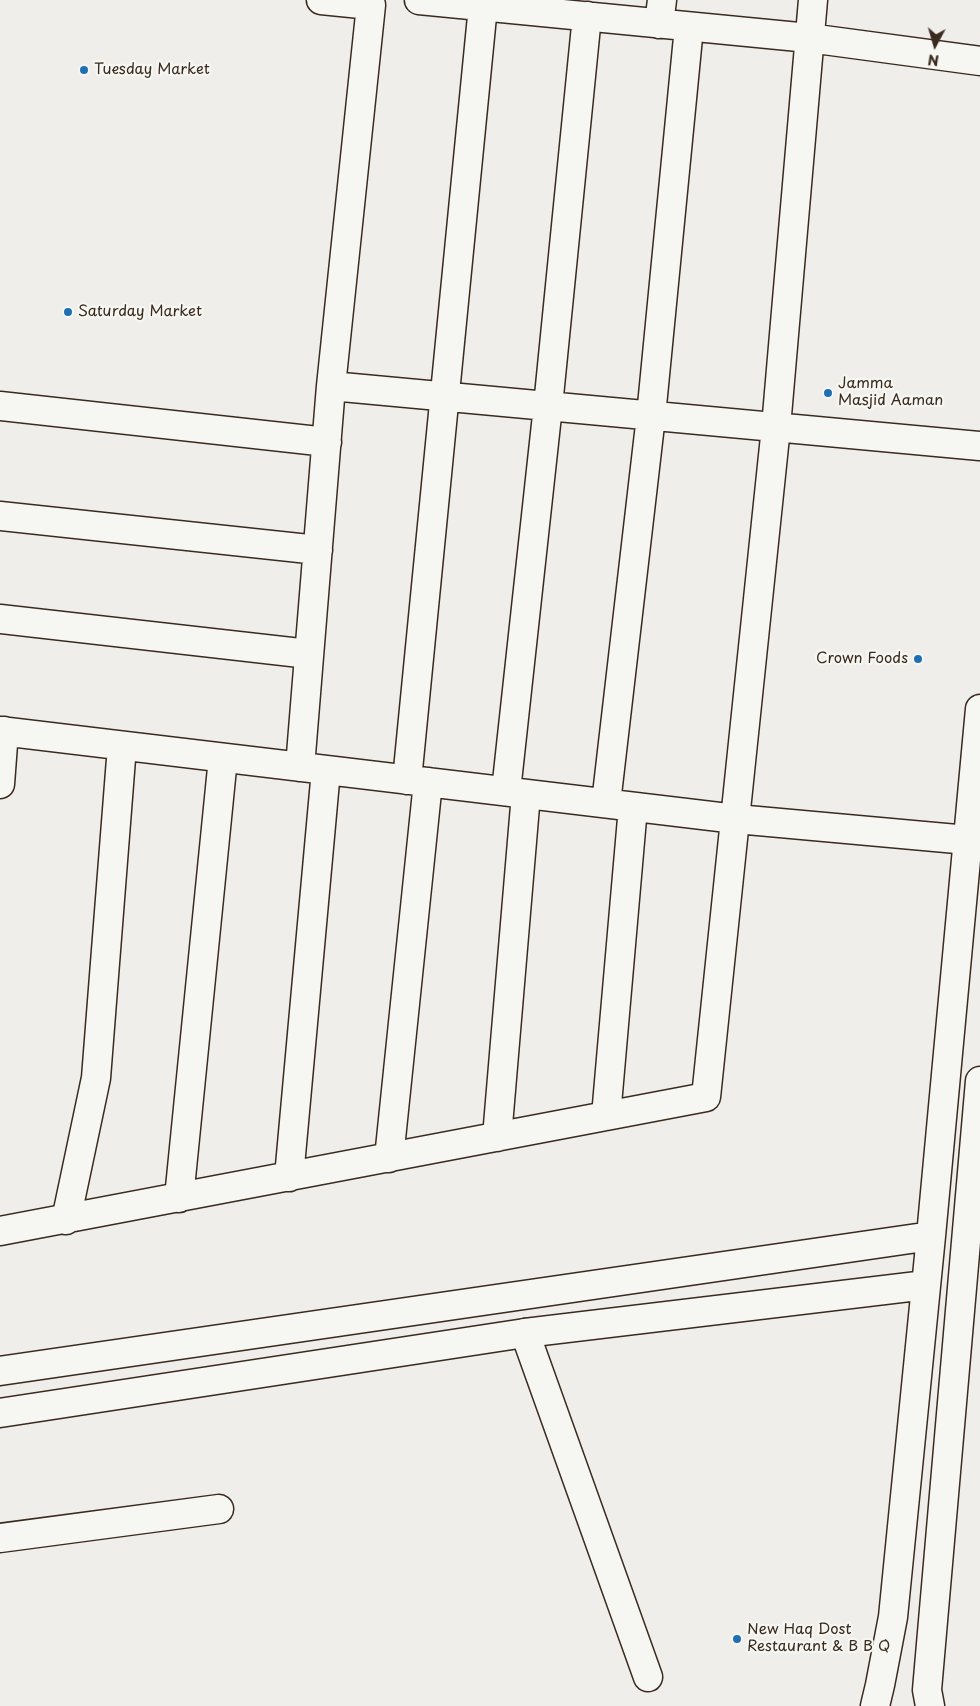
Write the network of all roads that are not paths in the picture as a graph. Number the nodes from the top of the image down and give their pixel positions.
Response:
1 (321, 0) edge
2 (419, 0) edge
3 (813, 0) edge
4 (380, 2) edge
5 (523, 5) edge
6 (483, 6) junction
7 (661, 12) edge
8 (587, 16) junction
9 (689, 27) junction
10 (809, 38) junction
11 (980, 61) edge
12 (331, 386) junction
13 (445, 396) junction
14 (0, 406) edge
15 (548, 406) junction
16 (651, 416) junction
17 (776, 427) junction
18 (326, 442) junction
19 (980, 446) edge
20 (0, 516) edge
21 (318, 550) junction
22 (0, 619) edge
23 (309, 654) junction
24 (980, 709) edge
25 (2, 731) edge
26 (122, 746) junction
27 (223, 758) junction
28 (300, 767) junction
29 (326, 770) junction
30 (418, 781) junction
31 (0, 784) edge
32 (516, 793) junction
33 (606, 803) junction
34 (632, 806) junction
35 (736, 819) junction
36 (968, 840) junction
37 (980, 1081) edge
38 (606, 1116) junction
39 (497, 1137) junction
40 (389, 1158) junction
41 (289, 1177) junction
42 (179, 1198) junction
43 (66, 1220) junction
44 (0, 1231) edge
45 (931, 1236) junction
46 (926, 1286) junction
47 (525, 1333) junction
48 (0, 1371) edge
49 (0, 1413) edge
50 (219, 1510) dead end
51 (0, 1538) edge
52 (648, 1677) dead end
53 (875, 1706) edge
54 (930, 1706) edge

1 - 4 street
2 - 6 street
3 - 10 street
4 - 12 street
5 - 6 street
5 - 8 street
6 - 13 street
7 - 8 street
7 - 9 street
8 - 15 street
9 - 10 street
9 - 16 street
10 - 11 street
10 - 17 street
12 - 13 street
12 - 18 street
13 - 15 street
13 - 30 street
14 - 18 street
15 - 16 street
15 - 32 street
16 - 17 street
16 - 33 street
17 - 19 street
17 - 35 street
18 - 21 street
20 - 21 street
21 - 23 street
22 - 23 street
23 - 28 street
24 - 36 street
25 - 26 street
25 - 31 street
26 - 27 street
26 - 43 street
27 - 28 street
27 - 42 street
28 - 29 street
29 - 30 street
29 - 41 street
30 - 32 street
30 - 40 street
32 - 33 street
32 - 39 street
33 - 34 street
34 - 35 street
34 - 38 street
35 - 36 street
35 - 38 street
36 - 45 street
37 - 54 street
38 - 39 street
39 - 40 street
40 - 41 street
41 - 42 street
42 - 43 street
43 - 44 street
45 - 46 street
45 - 48 street
46 - 47 street
46 - 53 street
47 - 49 street
47 - 52 street
50 - 51 street

